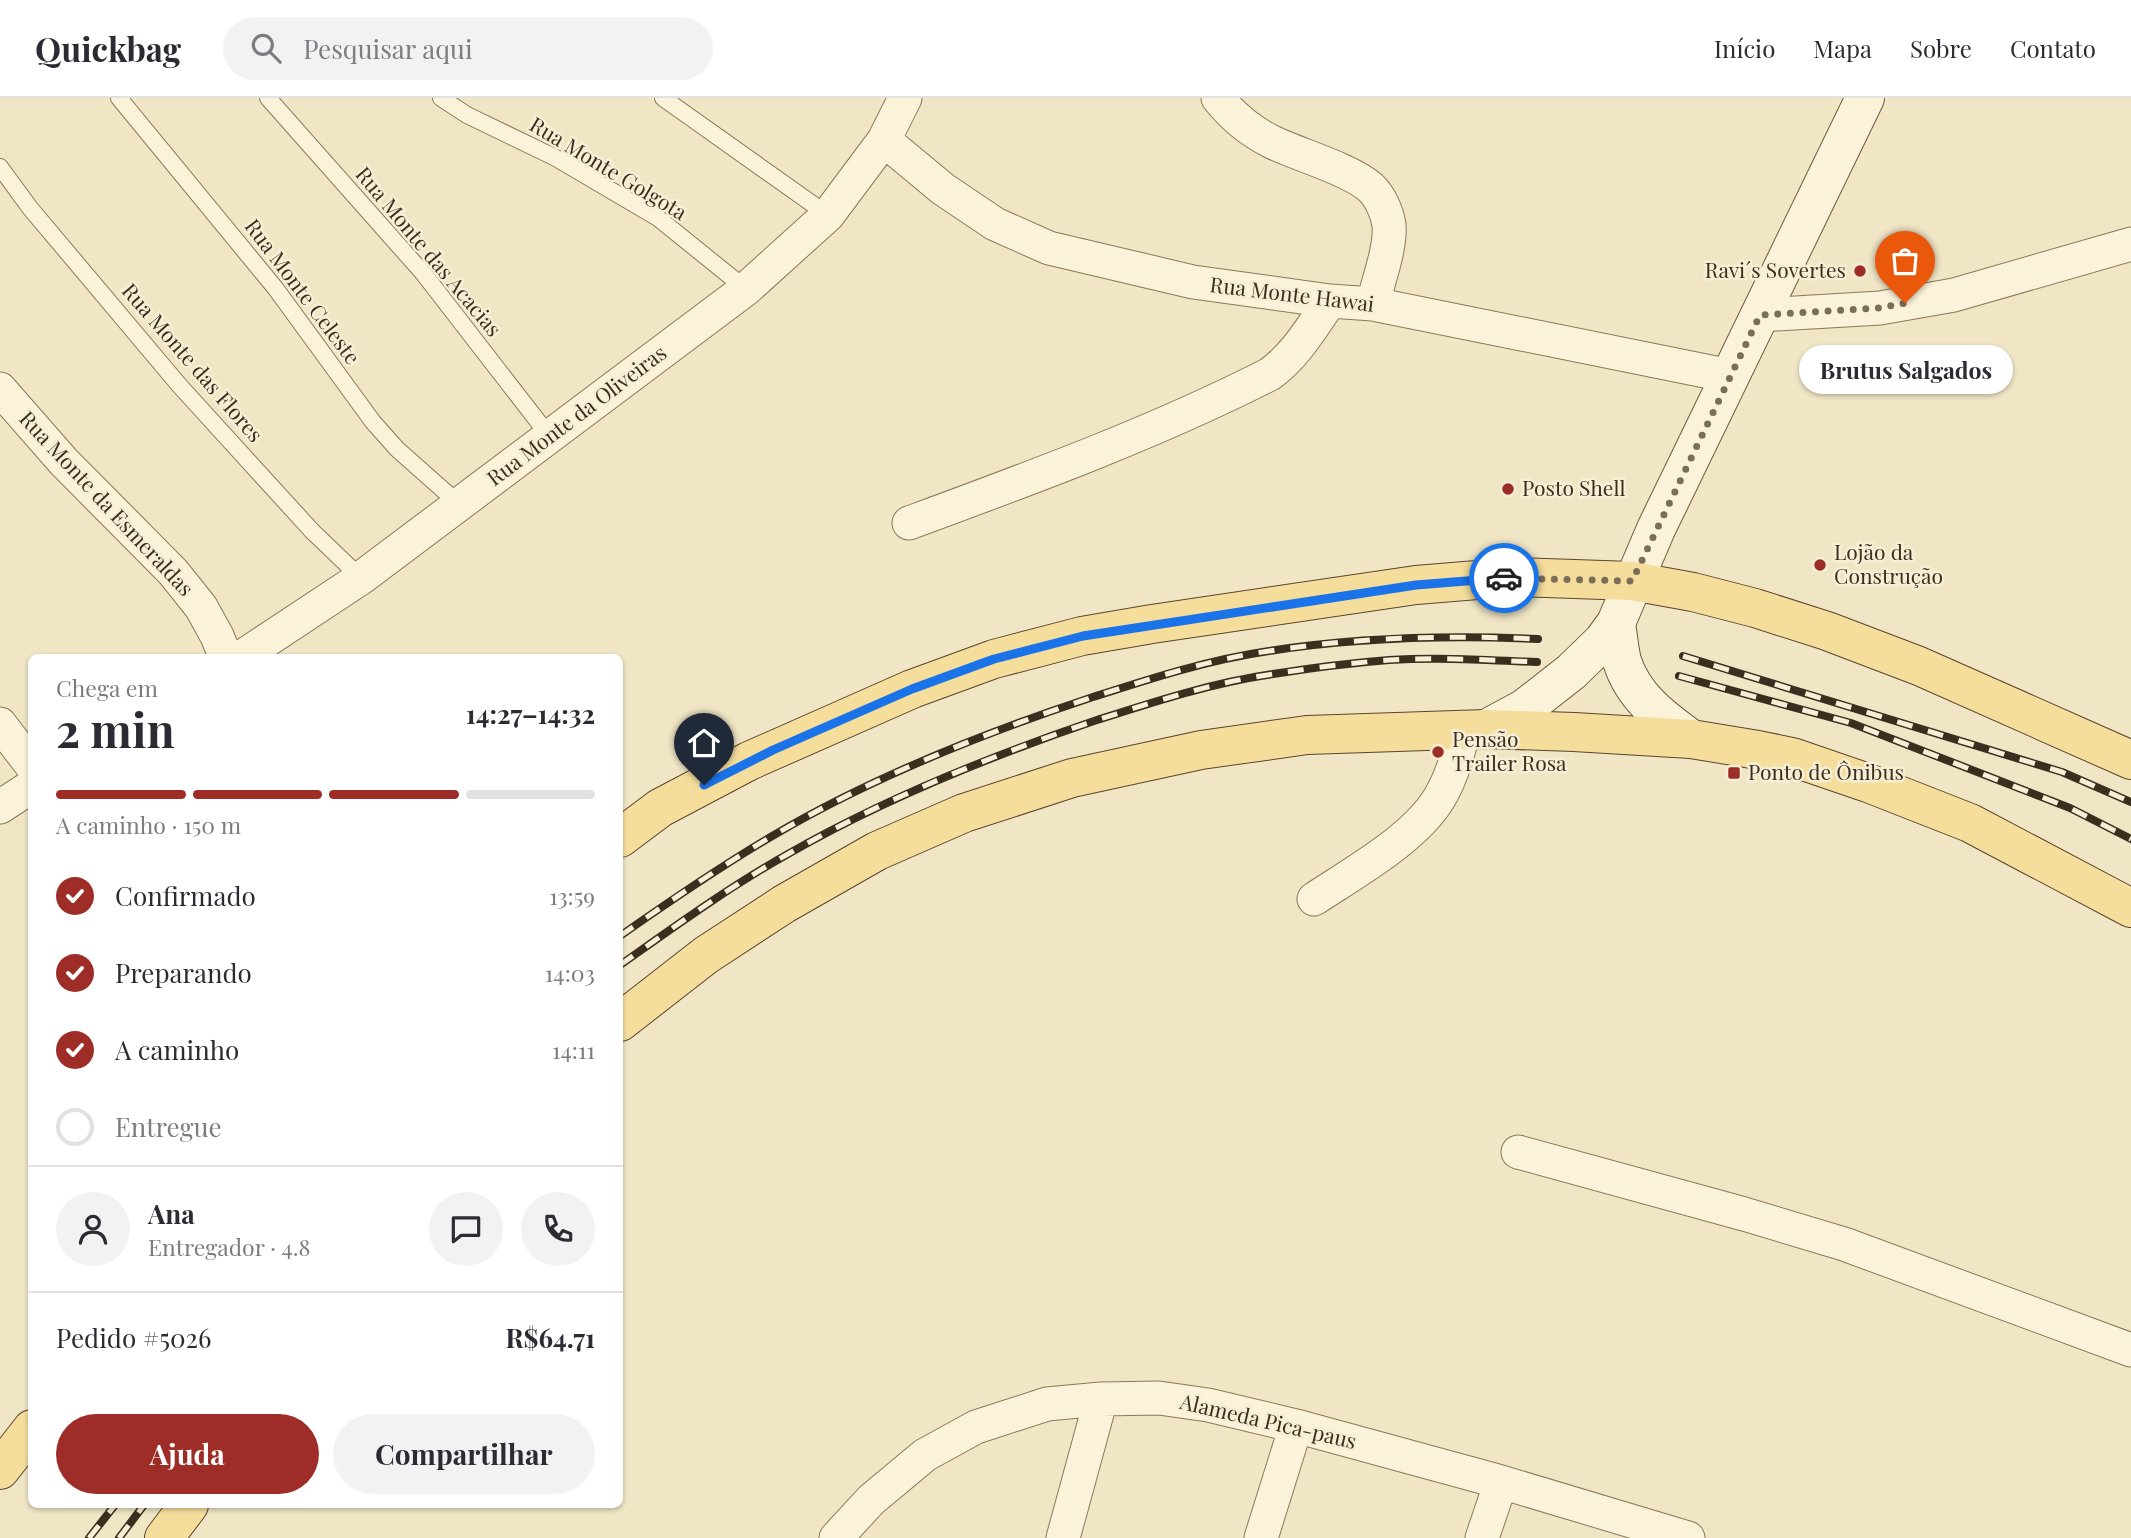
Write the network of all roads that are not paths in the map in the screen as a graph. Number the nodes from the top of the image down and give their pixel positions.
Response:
1 (119, 98) edge
2 (268, 98) edge
3 (441, 98) edge
4 (663, 98) edge
5 (905, 98) edge
6 (1218, 98) edge
7 (1865, 98) edge
8 (884, 140) junction
9 (0, 167) edge
10 (828, 215) junction
11 (2131, 244) edge
12 (746, 289) junction
13 (1330, 301) junction
14 (1373, 304) junction
15 (1760, 315) junction
16 (1730, 376) junction
17 (0, 389) edge
18 (550, 438) junction
19 (459, 504) junction
20 (909, 523) dead end
21 (361, 578) junction
22 (1632, 581) junction
23 (1616, 623) junction
24 (224, 654) edge
25 (246, 654) edge
26 (0, 724) edge
27 (1475, 730) junction
28 (1691, 739) junction
29 (2131, 760) edge
30 (28, 761) edge
31 (28, 789) edge
32 (0, 807) edge
33 (623, 836) edge
34 (1314, 899) dead end
35 (2131, 908) edge
36 (623, 1020) edge
37 (1518, 1152) dead end
38 (2131, 1350) edge
39 (1101, 1399) junction
40 (1296, 1426) junction
41 (28, 1434) edge
42 (0, 1470) edge
43 (1501, 1482) junction
44 (187, 1508) edge
45 (164, 1538) edge
46 (836, 1538) edge
47 (1063, 1538) edge
48 (1261, 1538) edge
49 (1482, 1538) edge
50 (1688, 1538) edge

1 - 19 lane, Rua Monte Celeste
2 - 18 lane, Rua Monte das Acacias
3 - 12 lane, Rua Monte Golgota
4 - 10 lane
5 - 8 street, Rua Monte da Oliveiras
6 - 14 street
7 - 15 main road
8 - 10 street, Rua Monte da Oliveiras
8 - 13 street, Rua Monte Hawai
9 - 21 lane, Rua Monte das Flores
10 - 12 street, Rua Monte da Oliveiras
11 - 15 street
12 - 18 street, Rua Monte da Oliveiras
13 - 14 street, Rua Monte Hawai
13 - 20 street
14 - 16 street, Rua Monte Hawai
15 - 16 main road
16 - 22 main road
17 - 24 street, Rua Monte da Esmeraldas
18 - 19 street, Rua Monte da Oliveiras
19 - 21 street, Rua Monte da Oliveiras
21 - 25 street, Rua Monte da Oliveiras
22 - 23 main road
22 - 29 main road
22 - 33 main road
23 - 27 main road
23 - 28 main road
26 - 30 street
27 - 28 main road
27 - 34 street
27 - 36 main road
28 - 35 main road
31 - 32 street
37 - 38 street
39 - 40 street, Alameda Pica-paus
39 - 46 street, Alameda Pica-paus
39 - 47 street
40 - 43 street, Alameda Pica-paus
40 - 48 street
41 - 42 main road
43 - 49 street
43 - 50 street, Alameda Pica-paus
44 - 45 main road

